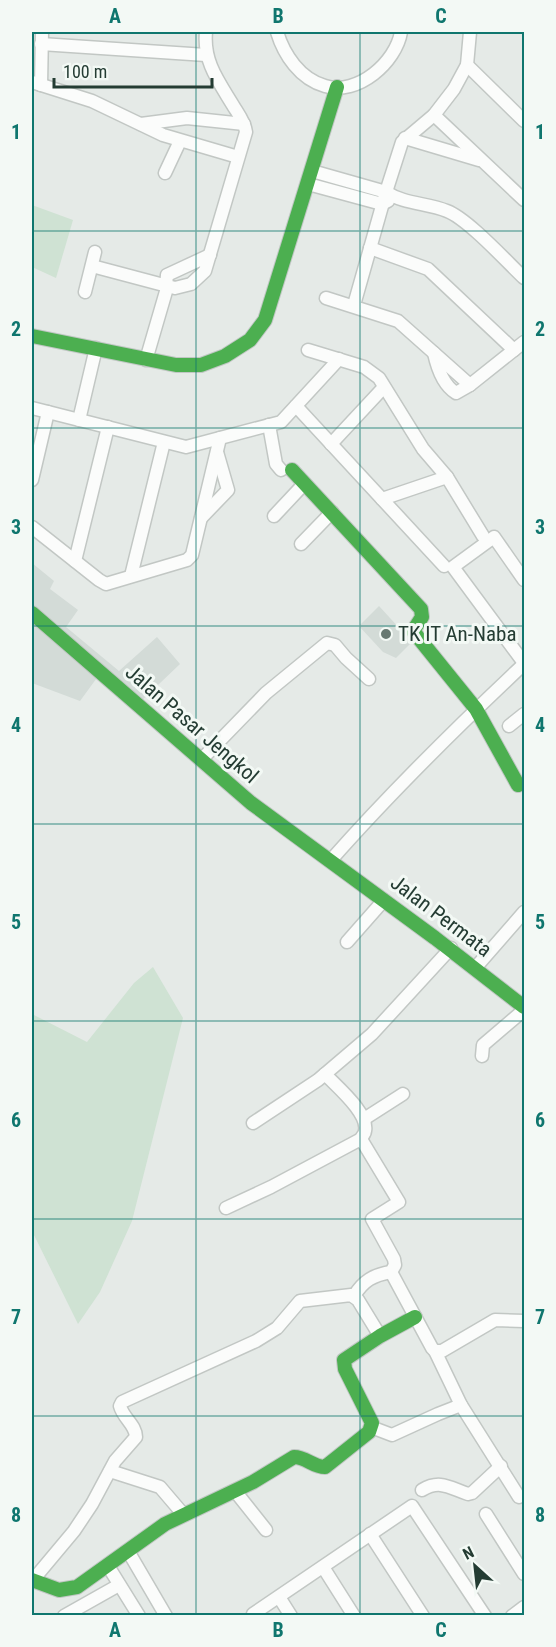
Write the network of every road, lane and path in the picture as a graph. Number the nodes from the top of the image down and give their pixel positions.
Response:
1 (206, 32) edge
2 (277, 32) edge
3 (401, 32) edge
4 (470, 32) edge
5 (41, 38) edge
6 (206, 55) junction
7 (467, 65) junction
8 (36, 83) edge
9 (337, 87) junction
10 (434, 115) junction
11 (525, 121) edge
12 (141, 124) junction
13 (244, 124) junction
14 (405, 138) junction
15 (180, 141) junction
16 (238, 157) junction
17 (483, 161) junction
18 (165, 173) dead end
19 (310, 177) junction
20 (388, 198) junction
21 (525, 200) edge
22 (370, 248) junction
23 (95, 252) dead end
24 (210, 255) junction
25 (92, 266) junction
26 (525, 278) edge
27 (167, 287) junction
28 (85, 292) dead end
29 (326, 298) dead end
30 (354, 305) junction
31 (32, 336) edge
32 (525, 342) edge
33 (96, 348) junction
34 (308, 350) dead end
35 (514, 350) junction
36 (339, 359) junction
37 (146, 360) junction
38 (384, 387) junction
39 (296, 406) junction
40 (32, 408) edge
41 (48, 412) junction
42 (79, 420) junction
43 (269, 425) junction
44 (108, 427) junction
45 (220, 438) junction
46 (164, 442) junction
47 (331, 444) junction
48 (216, 451) junction
49 (287, 470) joint
50 (447, 477) junction
51 (32, 480) edge
52 (304, 484) junction
53 (382, 499) junction
54 (332, 512) junction
55 (274, 516) dead end
56 (200, 519) junction
57 (32, 527) edge
58 (483, 536) dead end
59 (301, 544) dead end
60 (75, 561) junction
61 (444, 566) dead end
62 (131, 576) junction
63 (525, 580) edge
64 (32, 613) edge
65 (525, 664) edge
66 (369, 679) dead end
67 (476, 709) junction
68 (525, 714) edge
69 (509, 726) dead end
70 (201, 760) junction
71 (518, 785) dead end
72 (331, 860) junction
73 (384, 900) junction
74 (525, 912) edge
75 (347, 942) dead end
76 (451, 948) junction
77 (476, 967) junction
78 (525, 1008) edge
79 (482, 1056) dead end
80 (325, 1074) junction
81 (403, 1094) dead end
82 (364, 1119) junction
83 (253, 1123) dead end
84 (361, 1139) junction
85 (226, 1208) dead end
86 (391, 1272) junction
87 (354, 1296) junction
88 (415, 1317) junction
89 (525, 1321) edge
90 (380, 1336) junction
91 (435, 1351) junction
92 (461, 1405) junction
93 (371, 1427) junction
94 (501, 1466) junction
95 (110, 1471) junction
96 (422, 1490) dead end
97 (235, 1491) junction
98 (519, 1497) dead end
99 (183, 1514) junction
100 (486, 1514) dead end
101 (266, 1530) dead end
102 (370, 1534) junction
103 (128, 1551) junction
104 (108, 1566) junction
105 (323, 1567) junction
106 (525, 1574) edge
107 (32, 1580) edge
108 (119, 1585) junction
109 (279, 1597) junction
110 (525, 1607) edge
111 (253, 1614) edge
112 (64, 1616) edge
113 (139, 1616) edge
114 (165, 1616) edge
115 (291, 1616) edge
116 (354, 1616) edge
117 (423, 1616) edge
118 (485, 1616) edge
119 (512, 1616) edge

1 - 6 street
2 - 9 street
3 - 9 street
4 - 7 street
5 - 6 street
5 - 8 street
6 - 13 street
7 - 10 street
7 - 11 street
8 - 12 street
9 - 19 street
10 - 14 street
10 - 17 street
12 - 13 street
12 - 15 street
13 - 16 street
14 - 17 street
14 - 20 street
15 - 16 street
15 - 18 street
16 - 24 street
17 - 21 street
19 - 20 street
19 - 37 street
20 - 22 street
20 - 26 street
22 - 30 street
22 - 35 street
23 - 25 street
24 - 27 street
24 - 27 street
25 - 27 street
25 - 28 street
27 - 37 street
29 - 30 street
30 - 35 street
31 - 33 street
32 - 35 street
33 - 37 street
33 - 42 street
34 - 36 street
36 - 38 street
36 - 39 street
38 - 47 street
38 - 50 street
39 - 43 street
39 - 47 street
40 - 41 street
41 - 42 street
41 - 51 street
42 - 44 street
43 - 45 street
43 - 49 street
44 - 46 street
44 - 60 street
45 - 46 street
45 - 48 street
46 - 62 street
47 - 53 street
48 - 56 street
48 - 56 street
49 - 52 street
50 - 53 street
50 - 58 street
52 - 54 street
52 - 55 street
53 - 61 street
54 - 59 street
54 - 67 street
56 - 62 street
57 - 60 street
60 - 62 street
63 - 65 street
64 - 70 street, Jalan Pasar Jengkol
65 - 67 street
66 - 70 street
67 - 71 street
67 - 72 street
68 - 69 street
70 - 72 street, Jalan Pasar Jengkol
72 - 73 street, Jalan Permata
73 - 75 street
73 - 76 street, Jalan Permata
74 - 77 street
76 - 77 street, Jalan Permata
76 - 80 street
77 - 78 street, Jalan Permata
78 - 79 street
80 - 82 street
80 - 83 street
81 - 82 street
82 - 84 street
84 - 85 street
84 - 86 street
86 - 87 street
86 - 88 street
87 - 90 street
87 - 95 street
88 - 90 street
88 - 91 street
89 - 91 street
90 - 93 street
91 - 92 street
92 - 93 street
92 - 94 street
93 - 97 street
94 - 96 street
94 - 98 street
95 - 99 street
95 - 107 street
97 - 99 street
97 - 101 street
99 - 103 street
100 - 106 street
102 - 105 street
102 - 117 street
102 - 118 street
103 - 104 street
103 - 114 street
104 - 107 street
104 - 108 street
105 - 109 street
105 - 116 street
108 - 112 street
108 - 113 street
109 - 111 street
109 - 115 street
110 - 119 street

